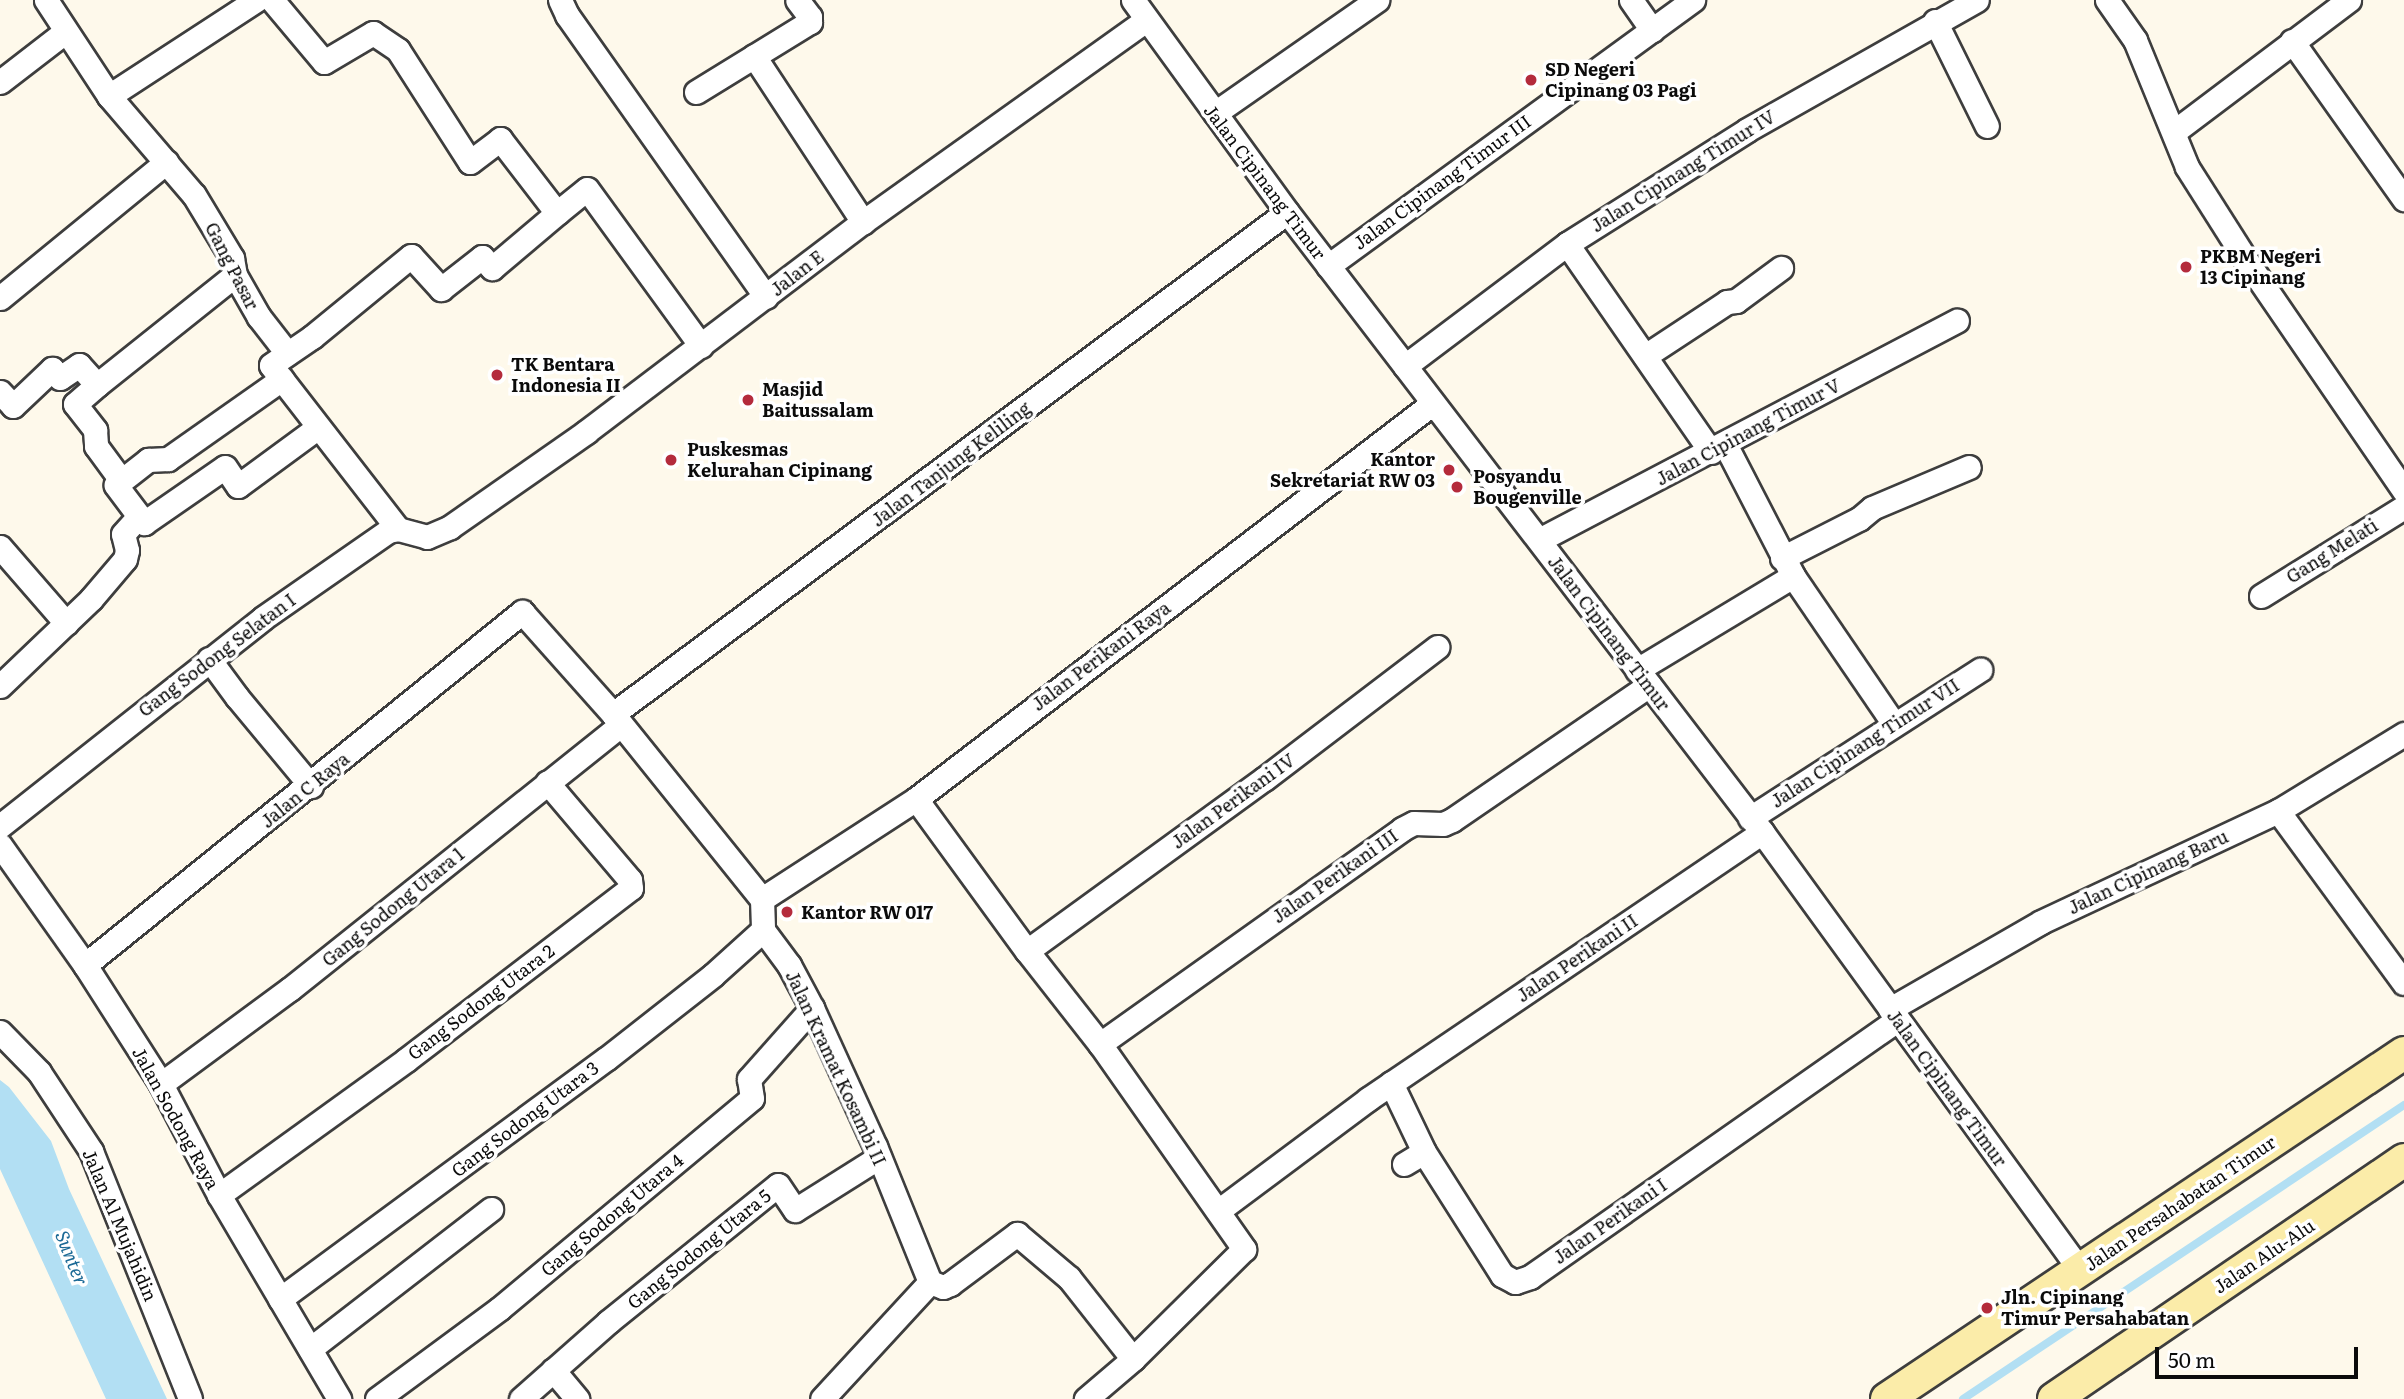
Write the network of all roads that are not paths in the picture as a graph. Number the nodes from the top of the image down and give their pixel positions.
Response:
1 (46, 0) edge
2 (256, 0) edge
3 (272, 0) edge
4 (560, 0) edge
5 (797, 0) edge
6 (1377, 0) edge
7 (1631, 0) edge
8 (1693, 0) edge
9 (1977, 0) edge
10 (2107, 0) edge
11 (2349, 0) edge
12 (1139, 6) edge
13 (1935, 21) junction
14 (1652, 30) junction
15 (65, 32) junction
16 (2292, 41) junction
17 (754, 56) junction
18 (0, 82) edge
19 (696, 92) dead end
20 (109, 96) junction
21 (1215, 113) junction
22 (1987, 126) dead end
23 (2175, 131) junction
24 (166, 162) junction
25 (2404, 199) edge
26 (557, 212) junction
27 (1287, 212) junction
28 (863, 222) junction
29 (1567, 244) junction
30 (1328, 266) junction
31 (1781, 268) dead end
32 (235, 275) junction
33 (766, 297) junction
34 (0, 298) edge
35 (1956, 321) dead end
36 (701, 346) junction
37 (287, 353) junction
38 (1645, 356) junction
39 (1405, 366) junction
40 (282, 379) junction
41 (97, 385) junction
42 (0, 392) edge
43 (1433, 403) junction
44 (317, 428) junction
45 (1718, 448) junction
46 (1969, 467) dead end
47 (121, 481) junction
48 (2404, 491) edge
49 (2404, 507) edge
50 (139, 516) junction
51 (398, 528) junction
52 (1539, 540) junction
53 (0, 547) edge
54 (1788, 567) junction
55 (2261, 596) dead end
56 (66, 623) junction
57 (1437, 647) dead end
58 (209, 659) junction
59 (1980, 670) dead end
60 (1643, 678) junction
61 (0, 686) edge
62 (617, 719) junction
63 (1894, 724) junction
64 (2404, 734) edge
65 (547, 782) junction
66 (311, 786) junction
67 (916, 799) junction
68 (2278, 810) junction
69 (1756, 825) junction
70 (0, 826) edge
71 (0, 845) edge
72 (762, 899) junction
73 (763, 930) junction
74 (1027, 951) junction
75 (85, 965) junction
76 (2404, 984) edge
77 (812, 1008) junction
78 (1894, 1015) junction
79 (0, 1032) edge
80 (1100, 1044) junction
81 (2404, 1053) edge
82 (1391, 1083) junction
83 (161, 1084) junction
84 (1424, 1152) junction
85 (879, 1157) junction
86 (1404, 1164) dead end
87 (2401, 1169) edge
88 (219, 1195) junction
89 (491, 1209) dead end
90 (1218, 1211) junction
91 (2080, 1270) junction
92 (930, 1282) junction
93 (280, 1299) junction
94 (310, 1349) junction
95 (1133, 1359) junction
96 (553, 1370) junction
97 (190, 1399) edge
98 (339, 1399) edge
99 (377, 1399) edge
100 (521, 1399) edge
101 (577, 1399) edge
102 (822, 1399) edge
103 (1086, 1399) edge
104 (1887, 1399) edge
105 (2054, 1399) edge

1 - 15 street, Gang Pasar
2 - 20 street
3 - 26 street
4 - 33 street
5 - 17 street
6 - 21 street
7 - 14 street
8 - 14 street, Jalan Cipinang Timur III
9 - 13 street, Jalan Cipinang Timur IV
10 - 23 street
11 - 16 street
12 - 21 street, Jalan Cipinang Timur
12 - 28 street, Jalan E
13 - 22 street
13 - 29 street, Jalan Cipinang Timur IV
14 - 30 street, Jalan Cipinang Timur III
15 - 18 street
15 - 20 street, Gang Pasar
16 - 23 street
16 - 25 street
17 - 19 street
17 - 28 street
20 - 24 street, Gang Pasar
21 - 27 street, Jalan Cipinang Timur
23 - 48 street
24 - 32 street, Gang Pasar
24 - 34 street
26 - 36 street
26 - 37 street
27 - 30 street, Jalan Cipinang Timur
27 - 62 street, Jalan Tanjung Keliling
28 - 33 street, Jalan E
29 - 38 street
29 - 39 street, Jalan Cipinang Timur IV
30 - 39 street, Jalan Cipinang Timur
31 - 38 street
32 - 37 street, Gang Pasar
32 - 41 street
33 - 36 street, Jalan E
35 - 45 street, Jalan Cipinang Timur V
36 - 51 street, Jalan E
37 - 40 street
38 - 45 street
39 - 43 street, Jalan Cipinang Timur
40 - 44 street
40 - 47 street
41 - 42 street
41 - 47 street
43 - 52 street, Jalan Cipinang Timur
43 - 67 street, Jalan Perikani Raya
44 - 50 street
44 - 51 street
45 - 52 street, Jalan Cipinang Timur V
45 - 54 street
46 - 54 street, Jalan Perikani III
47 - 50 street
49 - 55 street, Gang Melati
50 - 56 street
51 - 58 street, Gang Sodong Selatan I
52 - 60 street, Jalan Cipinang Timur
53 - 56 street
54 - 60 street, Jalan Perikani III
54 - 63 street
56 - 61 street
57 - 74 street, Jalan Perikani IV
58 - 66 street
58 - 70 street, Gang Sodong Selatan I
59 - 63 street, Jalan Cipinang Timur VII
60 - 69 street, Jalan Cipinang Timur
60 - 80 street, Jalan Perikani III
62 - 65 street, Gang Sodong Utara 1
62 - 66 street, Jalan C Raya
62 - 72 street
63 - 69 street, Jalan Cipinang Timur VII
64 - 68 street, Jalan Cipinang Baru
65 - 83 street, Gang Sodong Utara 1
65 - 88 street, Gang Sodong Utara 2
66 - 75 street, Jalan C Raya
67 - 72 street, Jalan Perikani Raya
67 - 74 street
68 - 76 street
68 - 78 street, Jalan Cipinang Baru
69 - 78 street, Jalan Cipinang Timur
69 - 82 street, Jalan Perikani II
71 - 75 street, Jalan Sodong Raya
72 - 73 street
73 - 77 street, Jalan Kramat Kosambi II
73 - 93 street, Gang Sodong Utara 3
74 - 80 street
75 - 83 street, Jalan Sodong Raya
77 - 85 street, Jalan Kramat Kosambi II
77 - 99 street, Gang Sodong Utara 4
78 - 84 street, Jalan Perikani I
78 - 91 street, Jalan Cipinang Timur
79 - 97 street, Jalan Al Mujahidin
80 - 90 street
81 - 91 street, Jalan Persahabatan Timur
82 - 84 street, Jalan Perikani I
82 - 90 street, Jalan Perikani II
83 - 88 street, Jalan Sodong Raya
84 - 86 street
85 - 92 street, Jalan Kramat Kosambi II
85 - 96 street, Gang Sodong Utara 5
87 - 105 street, Jalan Alu-Alu
88 - 93 street, Jalan Sodong Raya
89 - 94 street
90 - 95 street
91 - 104 street, Jalan Persahabatan Timur
92 - 95 street
92 - 102 street
93 - 94 street, Jalan Sodong Raya
94 - 98 street, Jalan Sodong Raya
95 - 103 street
96 - 100 street, Gang Sodong Utara 5
96 - 101 street

